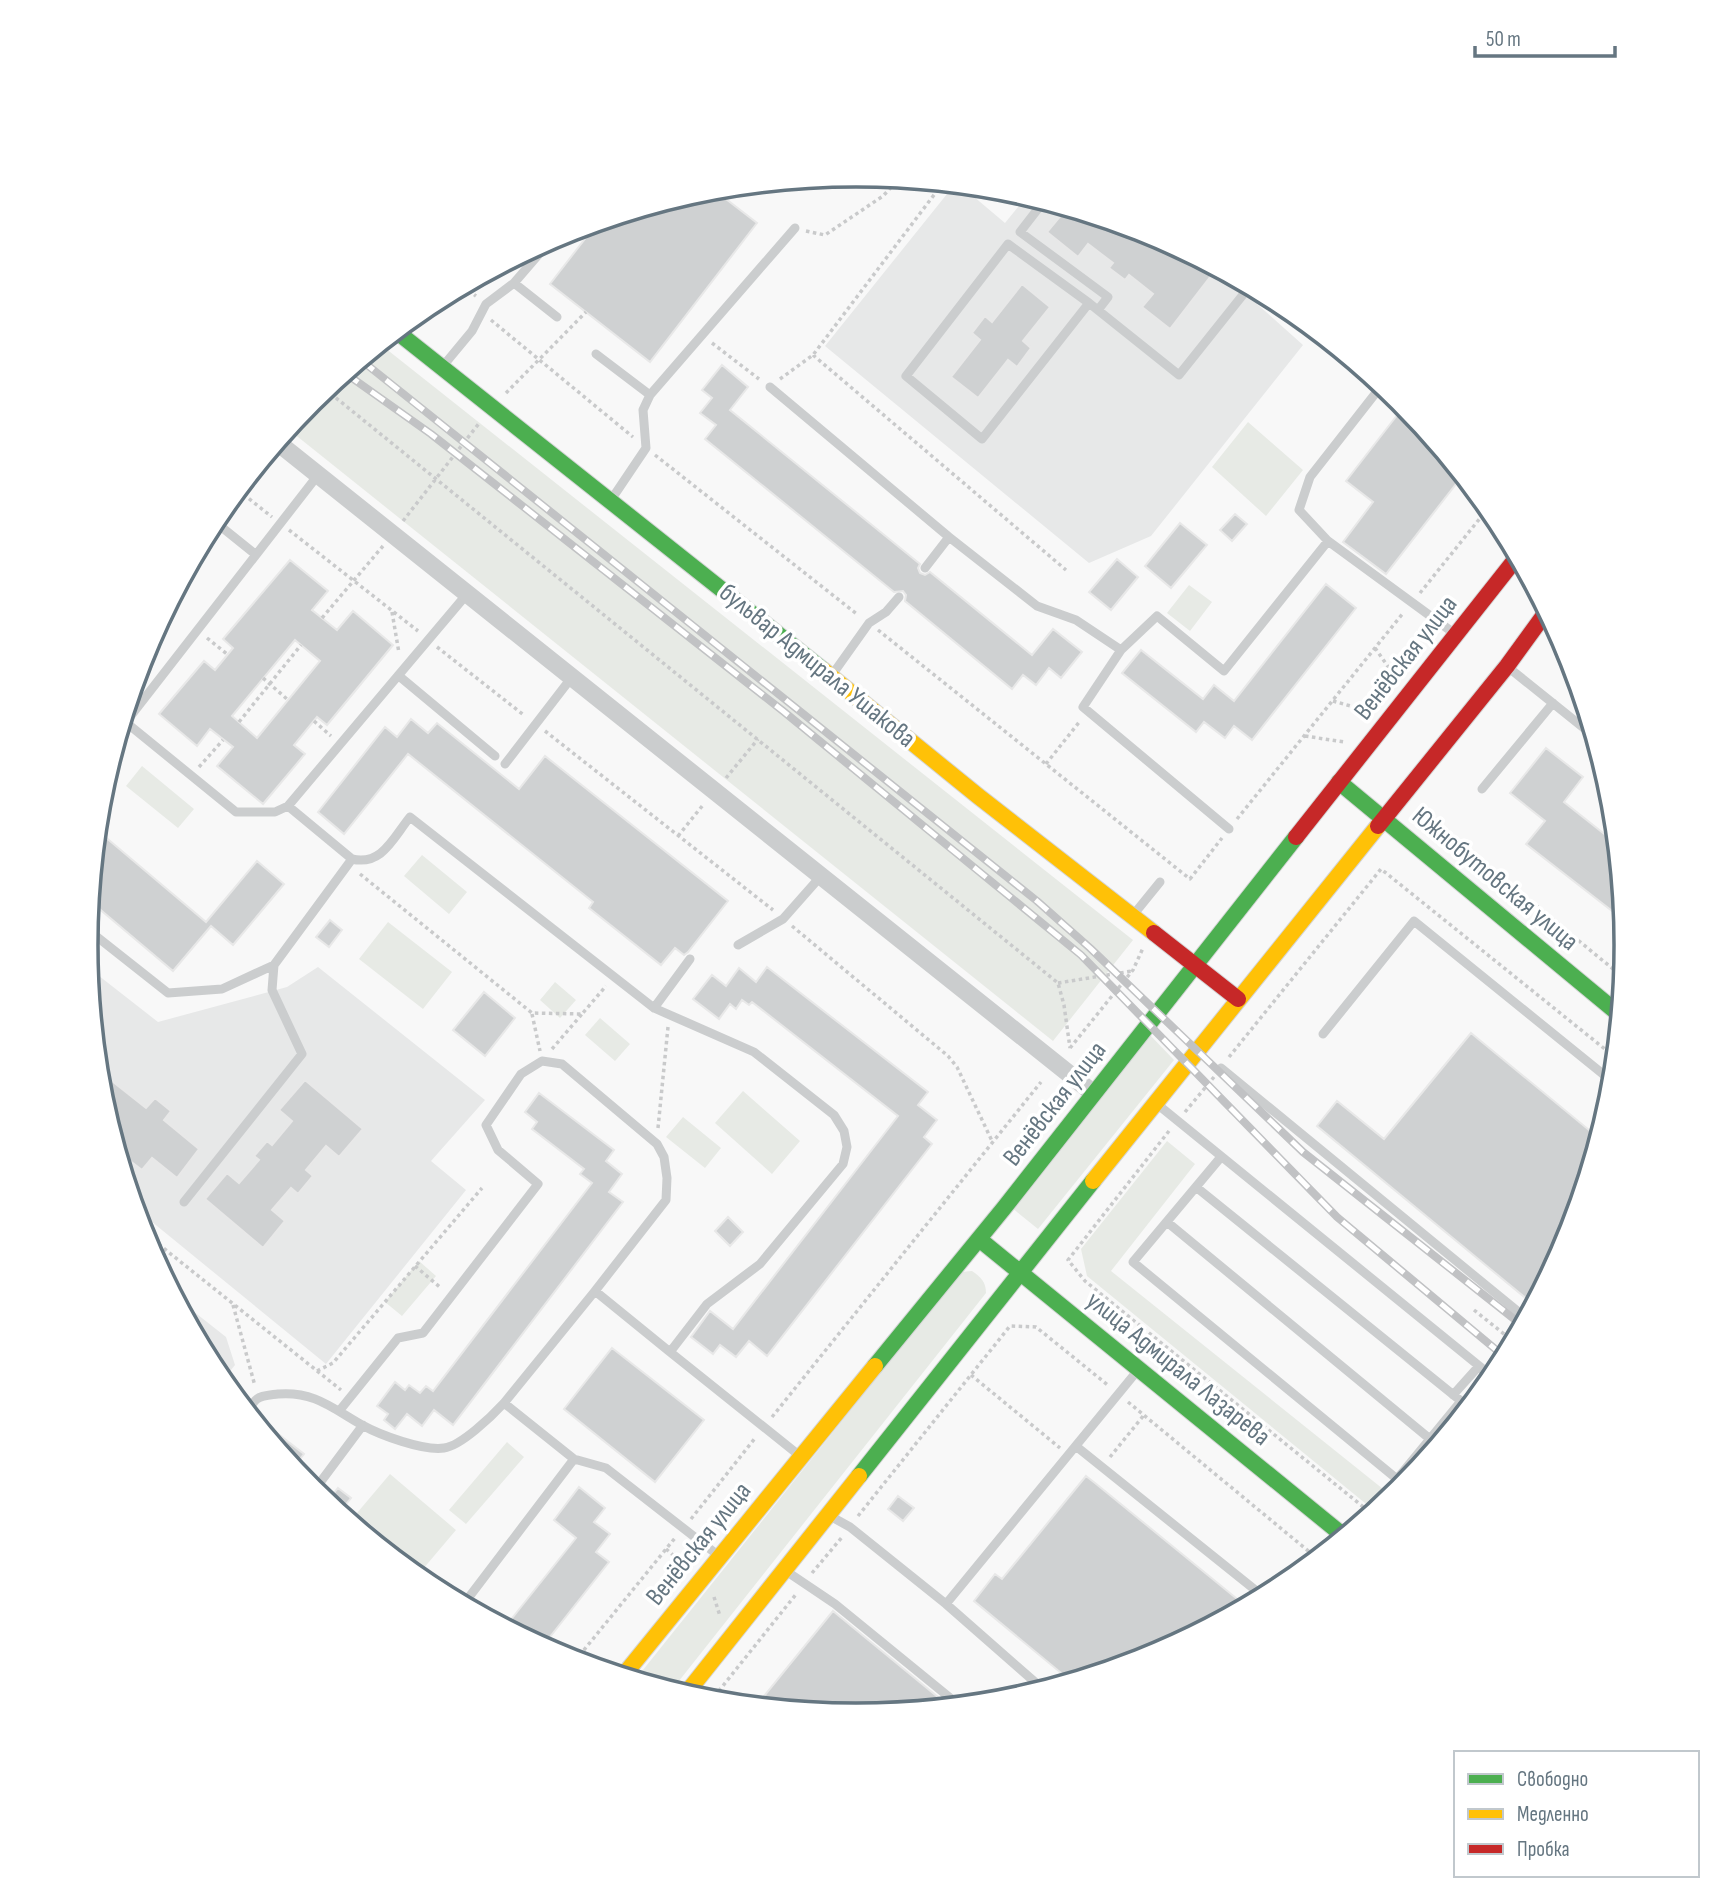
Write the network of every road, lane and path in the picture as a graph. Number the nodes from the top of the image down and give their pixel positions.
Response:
1 (890, 188) edge
2 (937, 191) edge
3 (1037, 210) edge
4 (795, 228) joint
5 (535, 259) edge
6 (514, 283) junction
7 (471, 293) edge
8 (1244, 294) edge
9 (1089, 303) junction
10 (486, 304) junction
11 (1098, 310) junction
12 (586, 312) dead end
13 (557, 317) dead end
14 (702, 335) junction
15 (404, 337) edge
16 (596, 354) dead end
17 (813, 355) junction
18 (539, 359) junction
19 (442, 368) junction
20 (770, 387) junction
21 (1376, 393) edge
22 (650, 395) junction
23 (334, 396) edge
24 (492, 407) junction
25 (284, 448) edge
26 (646, 448) junction
27 (318, 475) junction
28 (436, 478) junction
29 (246, 496) edge
30 (610, 501) junction
31 (1481, 516) edge
32 (279, 523) junction
33 (223, 528) edge
34 (393, 534) junction
35 (949, 537) junction
36 (1328, 541) junction
37 (255, 554) junction
38 (1512, 564) edge
39 (925, 568) dead end
40 (1066, 570) dead end
41 (354, 581) junction
42 (467, 594) junction
43 (900, 597) dead end
44 (1412, 602) junction
45 (392, 611) junction
46 (322, 618) dead end
47 (1541, 619) edge
48 (869, 623) junction
49 (196, 630) junction
50 (1456, 634) junction
51 (430, 641) junction
52 (301, 645) dead end
53 (1375, 648) junction
54 (1121, 650) junction
55 (228, 654) dead end
56 (1507, 666) junction
57 (401, 674) junction
58 (831, 676) junction
59 (572, 677) junction
60 (263, 678) dead end
61 (270, 684) junction
62 (1401, 684) dead end
63 (288, 700) dead end
64 (1333, 701) junction
65 (1553, 703) junction
66 (137, 706) edge
67 (1088, 711) junction
68 (1378, 714) dead end
69 (314, 721) dead end
70 (239, 722) dead end
71 (536, 724) junction
72 (131, 726) edge
73 (1582, 727) edge
74 (1305, 736) junction
75 (223, 740) dead end
76 (1345, 742) dead end
77 (341, 745) junction
78 (495, 756) dead end
79 (505, 764) dead end
80 (1046, 764) junction
81 (191, 776) junction
82 (1339, 782) junction
83 (1482, 789) dead end
84 (288, 806) junction
85 (1427, 816) dead end
86 (1384, 819) junction
87 (1229, 829) junction
88 (350, 862) junction
89 (1381, 869) dead end
90 (821, 876) junction
91 (1160, 882) dead end
92 (1132, 915) junction
93 (783, 919) junction
94 (98, 938) edge
95 (1145, 942) dead end
96 (738, 945) dead end
97 (690, 959) dead end
98 (274, 965) junction
99 (1196, 965) junction
100 (1133, 970) junction
101 (1614, 970) edge
102 (614, 977) junction
103 (1058, 984) junction
104 (1238, 999) junction
105 (654, 1008) junction
106 (1612, 1008) edge
107 (532, 1013) junction
108 (582, 1014) junction
109 (669, 1015) junction
110 (1323, 1034) dead end
111 (1608, 1051) edge
112 (542, 1060) junction
113 (1221, 1068) dead end
114 (1603, 1074) edge
115 (1041, 1082) dead end
116 (1093, 1093) junction
117 (1156, 1102) junction
118 (992, 1141) junction
119 (657, 1144) junction
120 (1222, 1157) junction
121 (1196, 1187) junction
122 (482, 1188) dead end
123 (184, 1202) dead end
124 (1167, 1222) junction
125 (979, 1239) junction
126 (160, 1246) edge
127 (1068, 1259) dead end
128 (415, 1266) junction
129 (1021, 1273) junction
130 (595, 1291) junction
131 (451, 1297) junction
132 (233, 1304) junction
133 (1474, 1310) dead end
134 (1520, 1313) edge
135 (1506, 1336) edge
136 (670, 1352) junction
137 (1479, 1366) junction
138 (1139, 1369) junction
139 (1485, 1370) edge
140 (317, 1371) junction
141 (971, 1376) junction
142 (1119, 1395) junction
143 (1453, 1395) junction
144 (350, 1397) junction
145 (258, 1398) junction
146 (504, 1403) junction
147 (253, 1404) edge
148 (340, 1410) junction
149 (1144, 1415) junction
150 (363, 1425) junction
151 (764, 1427) junction
152 (1430, 1439) junction
153 (1077, 1447) junction
154 (1069, 1456) junction
155 (802, 1457) junction
156 (574, 1459) junction
157 (1102, 1468) junction
158 (1405, 1469) edge
159 (1396, 1478) edge
160 (320, 1482) edge
161 (1365, 1508) edge
162 (829, 1515) junction
163 (850, 1527) junction
164 (684, 1528) junction
165 (1338, 1531) edge
166 (1310, 1553) edge
167 (720, 1557) junction
168 (784, 1570) junction
169 (803, 1585) junction
170 (1255, 1590) edge
171 (469, 1597) edge
172 (946, 1604) junction
173 (582, 1652) edge
174 (629, 1669) edge
175 (1035, 1682) edge
176 (693, 1685) edge
177 (719, 1691) edge
178 (951, 1698) edge

1 - 4 path
2 - 17 path
3 - 11 lane
4 - 14 lane
5 - 6 lane
6 - 10 lane
6 - 13 lane
7 - 10 path
8 - 11 lane
9 - 9 lane
9 - 11 lane
10 - 18 path
10 - 19 lane
12 - 18 path
14 - 20 path
14 - 22 lane
15 - 19 main road, бульвар Адмирала Ушакова
16 - 22 lane
17 - 20 path
17 - 40 path
18 - 24 path
18 - 26 path
19 - 24 main road, бульвар Адмирала Ушакова
20 - 35 lane
21 - 36 lane
22 - 26 lane
23 - 28 path
24 - 28 path
24 - 30 main road, бульвар Адмирала Ушакова
25 - 27 street
26 - 30 lane
26 - 48 path
27 - 32 lane
27 - 34 street
28 - 34 path
28 - 103 path
29 - 32 path
30 - 58 main road, бульвар Адмирала Ушакова
31 - 44 path
32 - 37 lane
32 - 41 path
33 - 37 lane
34 - 41 path
34 - 42 street
35 - 39 lane
35 - 54 lane
36 - 44 lane
36 - 54 lane
37 - 49 lane
38 - 50 main road, Венёвская улица
41 - 45 path
41 - 46 path
42 - 51 lane
42 - 59 street
43 - 48 lane
44 - 50 lane
44 - 53 path
45 - 51 path
45 - 57 path
47 - 56 main road
48 - 58 lane
48 - 80 path
49 - 55 path
49 - 66 lane
50 - 82 main road, Венёвская улица
51 - 57 lane
51 - 71 path
52 - 61 path
53 - 62 path
53 - 64 path
54 - 67 lane
56 - 65 lane
56 - 86 main road
57 - 77 lane
57 - 78 lane
58 - 92 main road, бульвар Адмирала Ушакова
59 - 71 lane
59 - 90 street
60 - 61 path
61 - 63 path
61 - 70 path
64 - 68 path
64 - 74 path
65 - 73 lane
65 - 83 lane
67 - 80 path
67 - 87 lane
69 - 77 path
71 - 79 lane
71 - 93 path
72 - 81 lane
74 - 76 path
74 - 87 path
75 - 81 path
77 - 84 lane
80 - 87 path
81 - 84 lane
82 - 86 main road, Южнобутовская улица
82 - 99 main road, Венёвская улица
84 - 88 lane
85 - 101 path
86 - 104 main road
86 - 106 main road, Южнобутовская улица
88 - 98 lane
88 - 102 lane
88 - 107 path
89 - 111 path
90 - 93 lane
90 - 116 street
91 - 92 lane
92 - 99 main road, бульвар Адмирала Ушакова
93 - 96 lane
93 - 118 path
94 - 98 lane
95 - 100 path
97 - 105 lane
98 - 123 lane
99 - 104 main road, бульвар Адмирала Ушакова
99 - 116 main road, Венёвская улица
100 - 103 path
100 - 103 path
102 - 105 lane
102 - 108 path
104 - 117 main road
105 - 109 lane
107 - 108 path
107 - 112 path
108 - 112 path
109 - 119 path
109 - 136 lane
110 - 114 lane
112 - 119 lane
112 - 131 lane
113 - 134 lane
115 - 118 path
116 - 125 main road, Венёвская улица
117 - 120 lane
117 - 129 main road
118 - 151 path
119 - 130 lane
120 - 121 lane
120 - 137 lane
121 - 124 lane
121 - 143 lane
122 - 128 path
124 - 152 lane
124 - 159 lane
125 - 129 main road, улица Адмирала Лазарева
125 - 155 main road, Венёвская улица
126 - 132 path
127 - 161 path
128 - 131 path
128 - 140 path
129 - 138 main road, улица Адмирала Лазарева
129 - 162 main road
130 - 136 lane
130 - 146 lane
131 - 144 lane
132 - 140 path
132 - 145 path
133 - 135 path
136 - 151 lane
137 - 139 lane
137 - 143 lane
138 - 142 lane
138 - 165 main road, улица Адмирала Лазарева
140 - 144 path
141 - 142 path
141 - 154 path
141 - 163 path
142 - 149 path
142 - 153 lane
143 - 152 lane
144 - 148 lane
145 - 147 lane
145 - 148 lane
146 - 150 lane
146 - 156 lane
148 - 150 lane
149 - 157 path
149 - 166 path
150 - 160 lane
151 - 155 lane
151 - 164 path
152 - 158 lane
153 - 154 lane
153 - 157 lane
154 - 172 lane
155 - 167 main road, Венёвская улица
156 - 164 lane
156 - 171 lane
157 - 170 lane
162 - 163 lane
162 - 168 main road
163 - 169 path
163 - 172 lane
164 - 167 lane
164 - 173 path
167 - 174 main road, Венёвская улица
168 - 169 lane
168 - 176 main road
169 - 177 path
169 - 178 lane
172 - 175 lane

